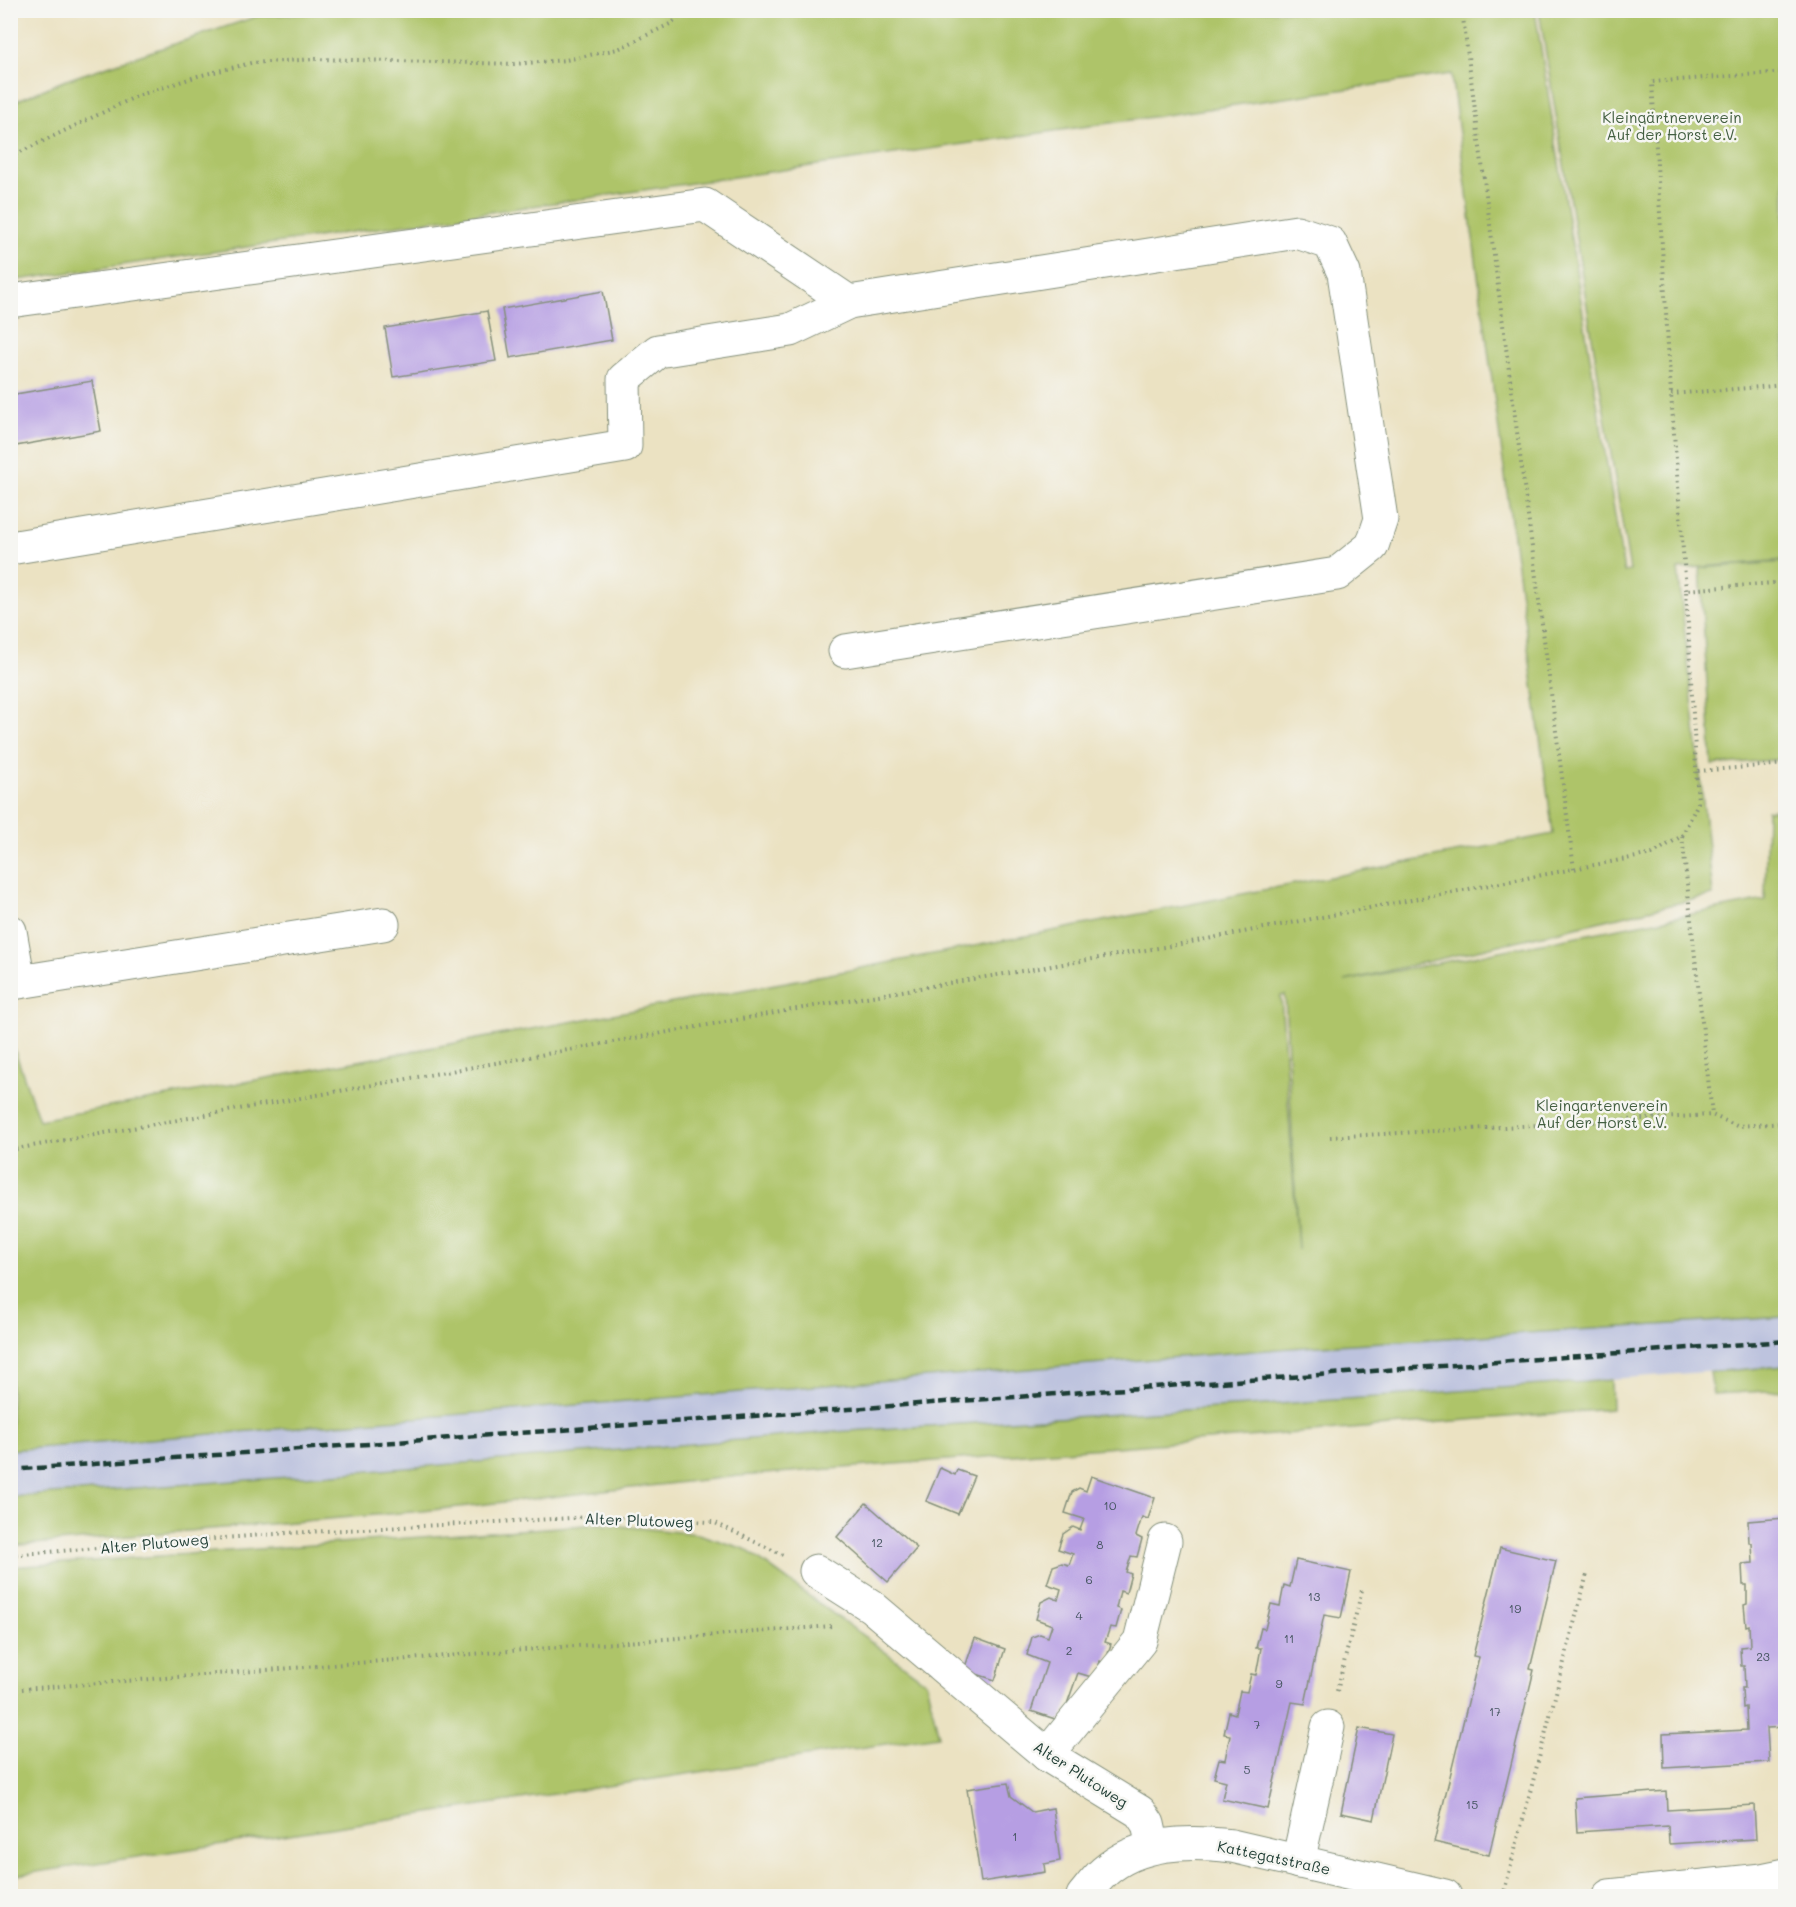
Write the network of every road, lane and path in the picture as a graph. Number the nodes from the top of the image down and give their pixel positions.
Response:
1 (687, 10) edge
2 (1462, 10) edge
3 (1785, 72) edge
4 (10, 157) edge
5 (10, 301) edge
6 (849, 302) junction
7 (1785, 386) edge
8 (1671, 394) junction
9 (10, 548) edge
10 (1785, 582) edge
11 (1686, 590) junction
12 (845, 651) dead end
13 (1785, 764) edge
14 (1698, 771) junction
15 (1682, 836) junction
16 (1575, 870) junction
17 (383, 924) dead end
18 (10, 931) edge
19 (1712, 1115) junction
20 (1785, 1123) edge
21 (1330, 1137) dead end
22 (10, 1150) edge
23 (1165, 1541) dead end
24 (10, 1555) edge
25 (816, 1571) joint
26 (1587, 1574) dead end
27 (1362, 1590) dead end
28 (871, 1606) junction
29 (10, 1690) edge
30 (1328, 1727) joint
31 (1047, 1755) junction
32 (1153, 1846) junction
33 (1298, 1862) junction
34 (1785, 1875) edge
35 (1083, 1896) edge
36 (1445, 1896) edge
37 (1503, 1896) edge
38 (1609, 1896) edge

1 - 4 path
2 - 16 path
3 - 8 path
5 - 6 street
6 - 9 street
6 - 12 street
7 - 8 path
8 - 11 path
10 - 11 path
11 - 14 path
13 - 14 path
14 - 15 path
15 - 16 path
15 - 19 path
16 - 22 path
17 - 18 street
19 - 20 path
19 - 21 path
23 - 31 street
24 - 25 path, Alter Plutoweg
25 - 28 street, Alter Plutoweg
26 - 37 path
27 - 30 path
28 - 29 path
28 - 31 street, Alter Plutoweg
30 - 33 street
31 - 32 street, Alter Plutoweg
32 - 33 street, Kattegatstraße
32 - 35 street, Kattegatstraße
33 - 36 street, Kattegatstraße
34 - 38 street

